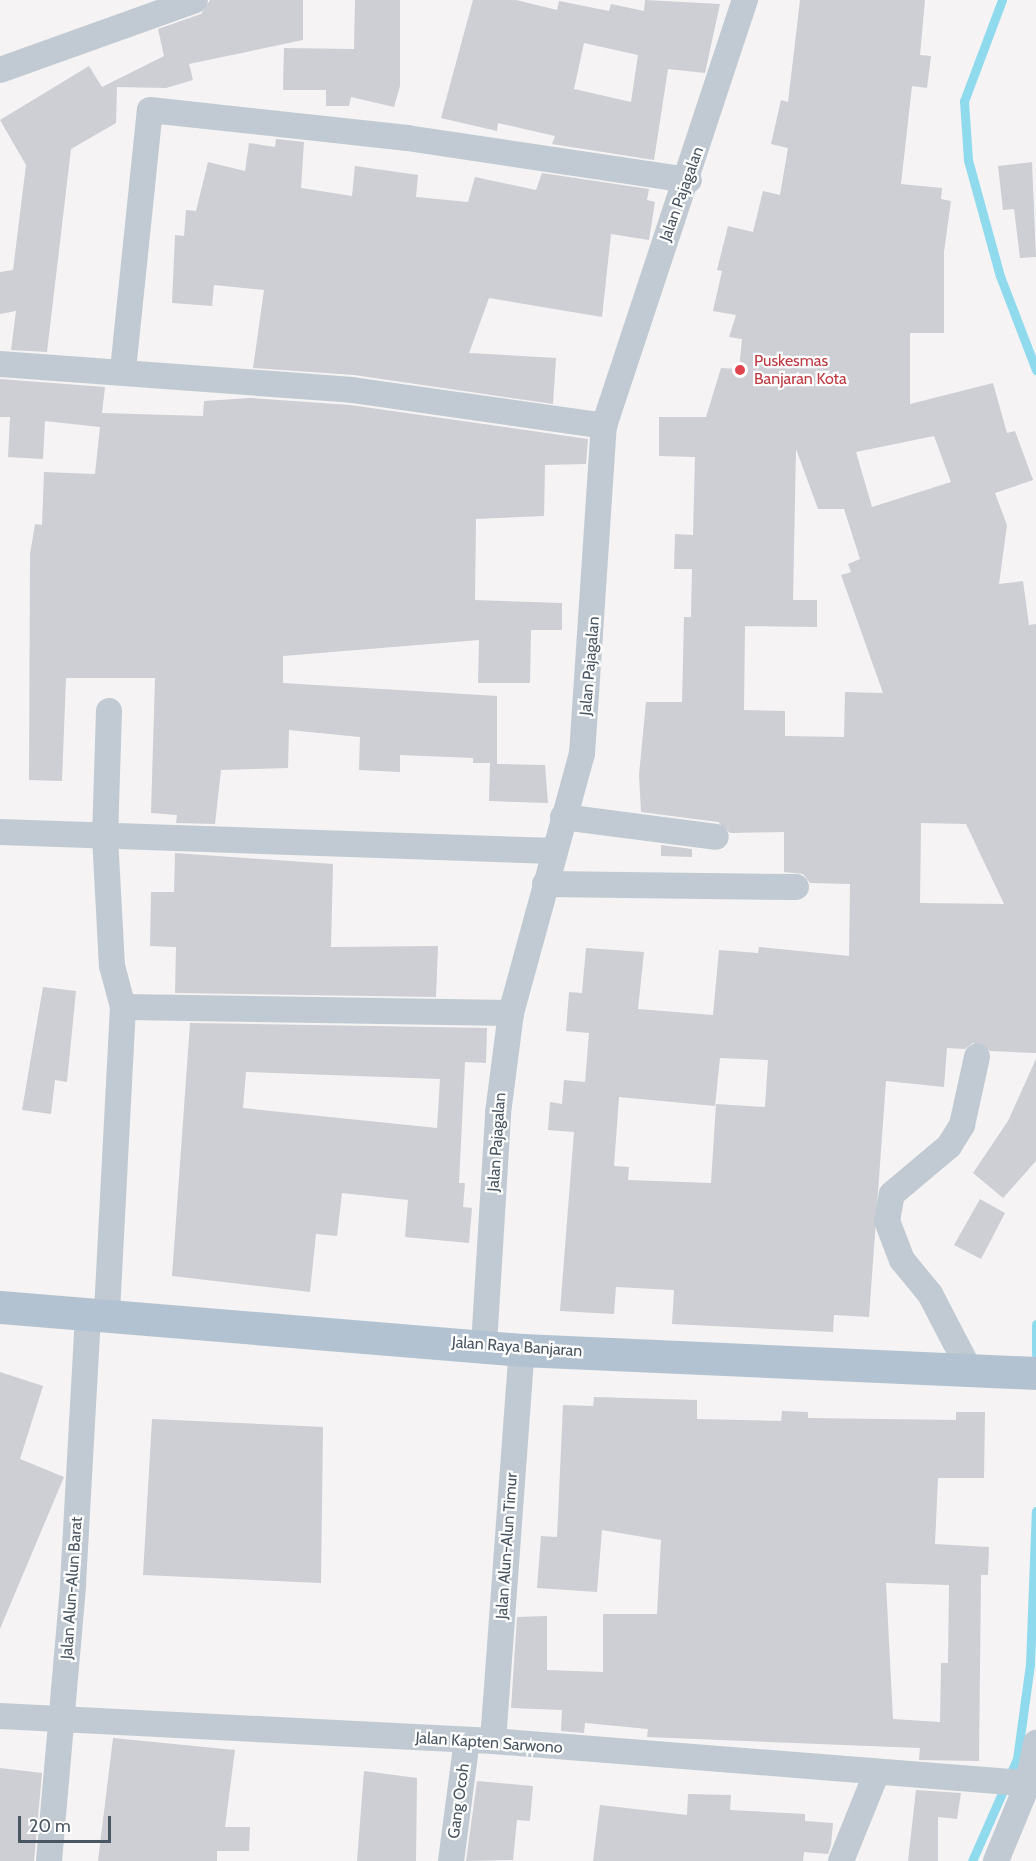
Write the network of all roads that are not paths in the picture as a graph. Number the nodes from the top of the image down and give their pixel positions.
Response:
1 (195, 0) edge
2 (745, 0) edge
3 (0, 70) edge
4 (689, 180) junction
5 (0, 364) edge
6 (123, 370) junction
7 (604, 426) junction
8 (109, 711) dead end
9 (563, 817) junction
10 (0, 832) edge
11 (105, 837) junction
12 (716, 837) dead end
13 (555, 851) junction
14 (545, 884) junction
15 (796, 887) dead end
16 (123, 1007) junction
17 (511, 1013) junction
18 (977, 1057) dead end
19 (0, 1307) edge
20 (97, 1313) junction
21 (484, 1345) junction
22 (522, 1350) junction
23 (982, 1369) junction
24 (1036, 1373) edge
25 (0, 1716) edge
26 (63, 1720) junction
27 (467, 1740) junction
28 (493, 1742) junction
29 (1036, 1743) edge
30 (878, 1772) junction
31 (1024, 1783) edge
32 (50, 1861) edge
33 (451, 1861) edge
34 (841, 1861) edge
35 (996, 1861) edge

1 - 3 street
2 - 4 street, Jalan Pajagalan
4 - 6 street
4 - 7 street, Jalan Pajagalan
5 - 6 street
6 - 7 street
7 - 9 street, Jalan Pajagalan
8 - 11 street, Jalan Alun-Alun Barat
9 - 12 street
9 - 13 street, Jalan Pajagalan
10 - 11 street
11 - 13 street
11 - 16 street, Jalan Alun-Alun Barat
13 - 14 street, Jalan Pajagalan
14 - 15 street
14 - 17 street, Jalan Pajagalan
16 - 17 street
16 - 20 street, Jalan Alun-Alun Barat
17 - 21 street, Jalan Pajagalan
18 - 23 street
19 - 20 main road, Jalan Raya Banjaran
20 - 21 main road, Jalan Raya Banjaran
20 - 26 street, Jalan Alun-Alun Barat
21 - 22 main road, Jalan Raya Banjaran
22 - 23 main road, Jalan Raya Banjaran
22 - 28 street, Jalan Alun-Alun Timur
23 - 24 main road, Jalan Raya Banjaran
25 - 26 street, Jalan Kapten Sarwono
26 - 27 street, Jalan Kapten Sarwono
26 - 32 street, Jalan Alun-Alun Barat
27 - 28 street, Jalan Kapten Sarwono
27 - 33 street, Gang Ocoh
28 - 30 street, Jalan Kapten Sarwono
29 - 31 street
30 - 31 street, Jalan Kapten Sarwono
30 - 34 street
31 - 35 street

